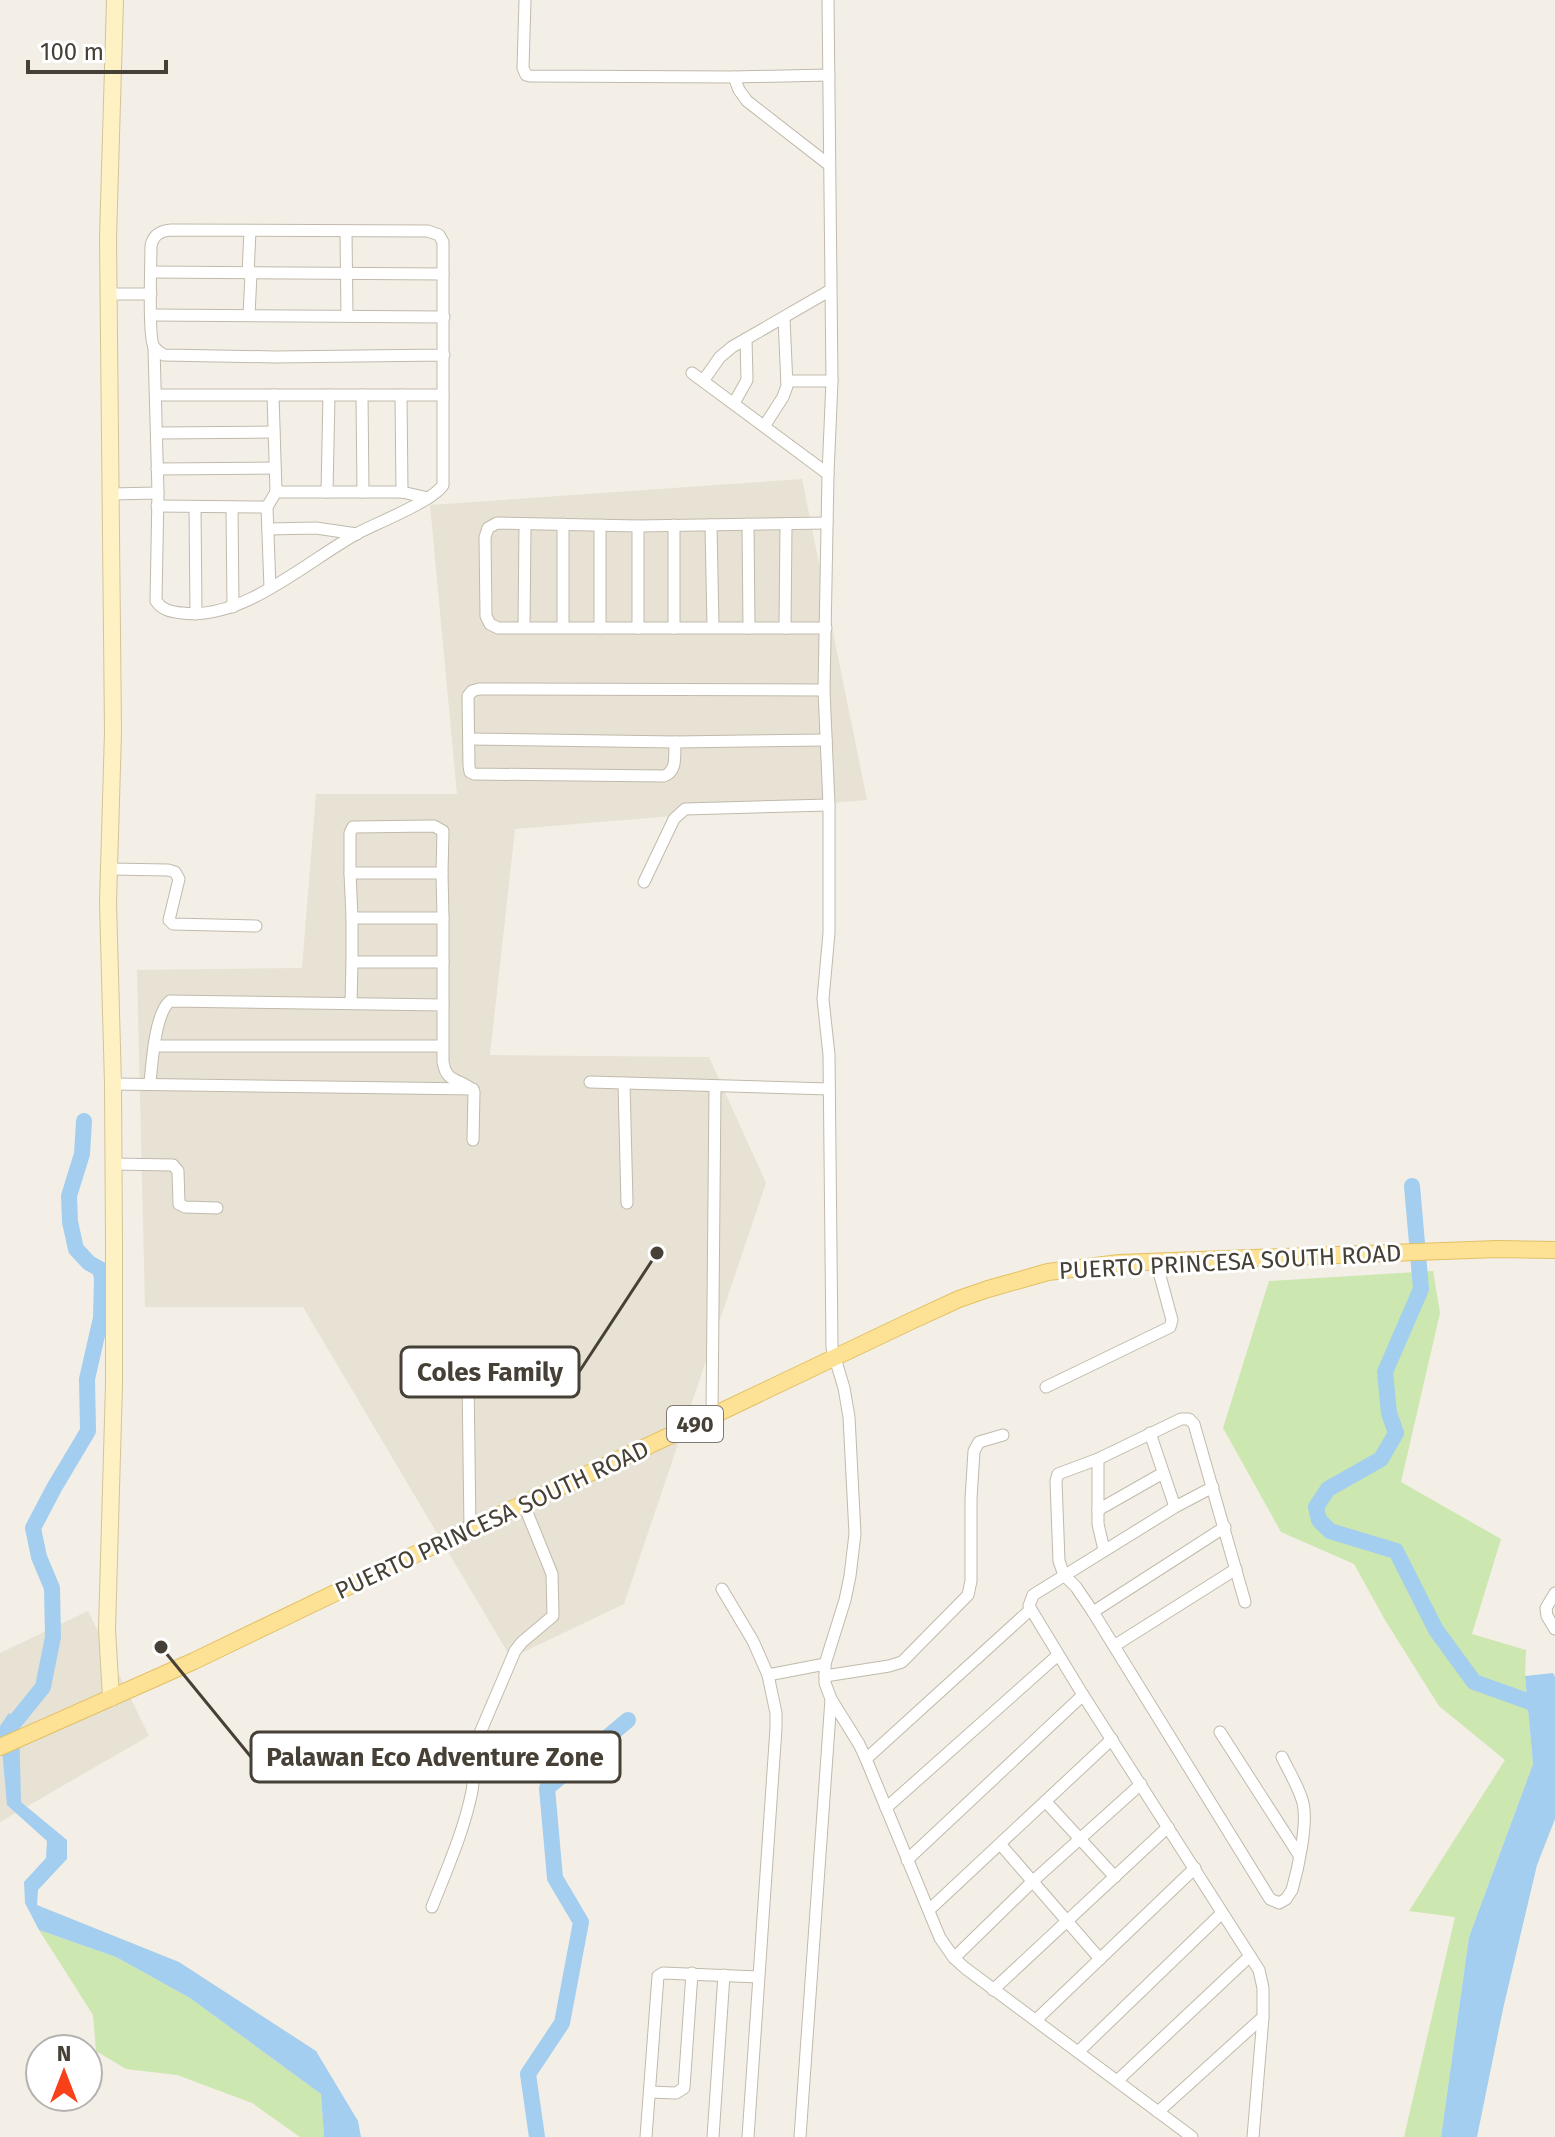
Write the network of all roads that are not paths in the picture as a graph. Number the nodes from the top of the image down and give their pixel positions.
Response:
1 (115, 0) edge
2 (525, 0) edge
3 (828, 0) edge
4 (829, 75) junction
5 (734, 77) junction
6 (828, 164) junction
7 (250, 231) junction
8 (346, 232) junction
9 (151, 272) junction
10 (249, 274) junction
11 (347, 274) junction
12 (443, 274) junction
13 (829, 291) junction
14 (108, 294) junction
15 (151, 294) junction
16 (151, 315) junction
17 (249, 315) junction
18 (347, 316) junction
19 (444, 317) junction
20 (784, 318) junction
21 (746, 339) junction
22 (154, 348) junction
23 (444, 355) junction
24 (692, 373) dead end
25 (703, 381) junction
26 (787, 381) junction
27 (832, 381) junction
28 (156, 395) junction
29 (273, 395) junction
30 (329, 395) junction
31 (362, 395) junction
32 (401, 395) junction
33 (443, 395) junction
34 (734, 403) junction
35 (765, 425) junction
36 (274, 432) junction
37 (157, 433) junction
38 (275, 468) junction
39 (157, 469) junction
40 (828, 474) junction
41 (276, 492) junction
42 (327, 492) junction
43 (363, 492) junction
44 (402, 492) junction
45 (110, 494) junction
46 (428, 498) junction
47 (158, 500) junction
48 (195, 507) junction
49 (232, 507) junction
50 (267, 507) junction
51 (827, 523) junction
52 (525, 524) junction
53 (563, 524) junction
54 (748, 524) junction
55 (786, 524) junction
56 (600, 525) junction
57 (674, 525) junction
58 (711, 525) junction
59 (638, 526) junction
60 (268, 529) junction
61 (357, 534) junction
62 (270, 588) junction
63 (233, 607) junction
64 (196, 614) junction
65 (524, 627) junction
66 (563, 627) junction
67 (713, 627) junction
68 (600, 628) junction
69 (638, 628) junction
70 (674, 628) junction
71 (749, 628) junction
72 (785, 628) junction
73 (826, 628) junction
74 (824, 690) junction
75 (469, 739) junction
76 (826, 740) junction
77 (675, 742) junction
78 (829, 805) junction
79 (109, 869) junction
80 (350, 873) junction
81 (442, 873) junction
82 (644, 882) dead end
83 (352, 918) junction
84 (443, 918) junction
85 (256, 926) dead end
86 (352, 962) junction
87 (443, 962) junction
88 (351, 1003) junction
89 (443, 1005) junction
90 (154, 1046) junction
91 (442, 1046) junction
92 (590, 1082) dead end
93 (150, 1083) junction
94 (624, 1083) junction
95 (113, 1084) junction
96 (715, 1087) junction
97 (473, 1089) junction
98 (829, 1089) junction
99 (473, 1140) dead end
100 (113, 1164) junction
101 (627, 1203) dead end
102 (217, 1208) dead end
103 (1555, 1250) edge
104 (1156, 1261) junction
105 (834, 1358) junction
106 (468, 1378) dead end
107 (1046, 1387) dead end
108 (712, 1416) junction
109 (1150, 1433) junction
110 (1003, 1435) dead end
111 (1098, 1459) junction
112 (1163, 1473) junction
113 (1213, 1487) junction
114 (524, 1505) junction
115 (1175, 1507) junction
116 (1098, 1510) junction
117 (1225, 1527) junction
118 (470, 1530) junction
119 (1104, 1550) junction
120 (1236, 1569) junction
121 (1064, 1575) junction
122 (722, 1589) dead end
123 (1555, 1593) edge
124 (1245, 1602) dead end
125 (1030, 1610) junction
126 (1093, 1612) junction
127 (1555, 1629) edge
128 (1114, 1646) junction
129 (1058, 1655) junction
130 (825, 1670) junction
131 (768, 1675) junction
132 (1083, 1695) junction
133 (111, 1698) junction
134 (831, 1699) junction
135 (1220, 1732) dead end
136 (1112, 1739) junction
137 (0, 1747) edge
138 (1282, 1757) dead end
139 (866, 1759) junction
140 (1141, 1784) junction
141 (1046, 1802) junction
142 (886, 1808) junction
143 (1168, 1827) junction
144 (1079, 1839) junction
145 (1001, 1845) junction
146 (1299, 1855) junction
147 (907, 1860) junction
148 (1195, 1868) junction
149 (1115, 1877) junction
150 (1033, 1881) junction
151 (432, 1907) dead end
152 (929, 1910) junction
153 (1222, 1913) junction
154 (1068, 1920) junction
155 (1250, 1956) junction
156 (954, 1958) junction
157 (1100, 1959) junction
158 (692, 1973) junction
159 (724, 1975) junction
160 (758, 1977) junction
161 (993, 1990) junction
162 (1263, 2017) junction
163 (1036, 2020) junction
164 (1078, 2052) junction
165 (1117, 2081) junction
166 (650, 2092) junction
167 (1158, 2112) junction
168 (646, 2137) edge
169 (713, 2137) edge
170 (748, 2137) edge
171 (800, 2137) edge
172 (1192, 2137) edge
173 (1253, 2137) edge

1 - 14 street
2 - 5 street
3 - 4 street
4 - 5 street
4 - 6 street
5 - 6 street
6 - 13 street
7 - 8 street
7 - 9 street
7 - 10 street
8 - 11 street
8 - 12 street
9 - 10 street
9 - 15 street
10 - 11 street
10 - 17 street
11 - 12 street
11 - 18 street
12 - 19 street
13 - 20 street
13 - 27 street
14 - 15 street
14 - 45 street
15 - 16 street
16 - 17 street
16 - 22 street
17 - 18 street
18 - 19 street
19 - 23 street
20 - 21 street
20 - 26 street
21 - 25 street
21 - 34 street
22 - 23 street
22 - 28 street
23 - 33 street
24 - 25 street
25 - 34 street
26 - 27 street
26 - 35 street
27 - 40 street
28 - 29 street
28 - 37 street
29 - 30 street
29 - 36 street
30 - 31 street
30 - 42 street
31 - 32 street
31 - 43 street
32 - 33 street
32 - 44 street
33 - 46 street
34 - 35 street
35 - 40 street
36 - 37 street
36 - 38 street
37 - 39 street
38 - 39 street
38 - 41 street
39 - 47 street
40 - 51 street
41 - 42 street
41 - 50 street
42 - 43 street
43 - 44 street
44 - 46 street
45 - 47 street
45 - 79 street
46 - 61 street
47 - 48 street
47 - 64 street
48 - 49 street
48 - 64 street
49 - 50 street
49 - 63 street
50 - 60 street
51 - 55 street
51 - 73 street
52 - 53 street
52 - 65 street
52 - 65 street
53 - 56 street
53 - 66 street
54 - 55 street
54 - 58 street
54 - 71 street
55 - 72 street
56 - 59 street
56 - 68 street
57 - 58 street
57 - 59 street
57 - 70 street
58 - 67 street
59 - 69 street
60 - 61 street
60 - 62 street
61 - 62 street
62 - 63 street
63 - 64 street
65 - 66 street
66 - 68 street
67 - 70 street
67 - 71 street
68 - 69 street
69 - 70 street
71 - 72 street
72 - 73 street
73 - 74 street
74 - 75 street
74 - 76 street
75 - 77 street
75 - 77 street
76 - 77 street
76 - 78 street
78 - 82 street
78 - 98 street
79 - 85 street
79 - 95 street
80 - 81 street
80 - 81 street
80 - 83 street
81 - 84 street
83 - 84 street
83 - 86 street
84 - 87 street
86 - 87 street
86 - 88 street
87 - 89 street
88 - 89 street
88 - 90 street
89 - 91 street
90 - 91 street
90 - 93 street
91 - 97 street
92 - 94 street
93 - 95 street
93 - 97 street
94 - 96 street
94 - 101 street
95 - 100 street
96 - 98 street
96 - 108 street
97 - 99 street
98 - 105 street
100 - 102 street
100 - 133 street
103 - 104 main road, PUERTO PRINCESA SOUTH ROAD / 490
104 - 105 main road, PUERTO PRINCESA SOUTH ROAD / 490
104 - 107 street
105 - 108 main road, PUERTO PRINCESA SOUTH ROAD / 490
105 - 130 street
106 - 118 street
108 - 114 main road, PUERTO PRINCESA SOUTH ROAD / 490
109 - 111 street
109 - 112 street
109 - 113 street
110 - 130 street
111 - 116 street
111 - 121 street
112 - 115 street
112 - 116 street
113 - 115 street
113 - 117 street
114 - 118 main road, PUERTO PRINCESA SOUTH ROAD / 490
114 - 151 street
115 - 119 street
116 - 119 street
117 - 120 street
117 - 126 street
118 - 133 main road, PUERTO PRINCESA SOUTH ROAD / 490
119 - 121 street
120 - 124 street
120 - 128 street
121 - 125 street
121 - 126 street
122 - 131 street
123 - 127 street
125 - 129 street
125 - 139 street
126 - 128 street
128 - 146 street
129 - 132 street
129 - 142 street
130 - 131 street
130 - 134 street
131 - 160 street
132 - 136 street
132 - 147 street
133 - 137 main road, PUERTO PRINCESA SOUTH ROAD / 490
134 - 139 street
134 - 171 street
135 - 146 street
136 - 140 street
136 - 141 street
138 - 146 street
139 - 142 street
140 - 143 street
140 - 144 street
141 - 144 street
141 - 145 street
142 - 147 street
143 - 148 street
143 - 149 street
144 - 149 street
144 - 150 street
145 - 150 street
145 - 152 street
147 - 152 street
148 - 153 street
148 - 157 street
149 - 154 street
150 - 154 street
150 - 156 street
152 - 156 street
153 - 155 street
153 - 164 street
154 - 157 street
154 - 161 street
155 - 162 street
155 - 165 street
156 - 161 street
157 - 163 street
158 - 159 street
158 - 166 street
158 - 166 street
159 - 160 street
159 - 169 street
160 - 170 street
161 - 163 street
162 - 167 street
162 - 173 street
163 - 164 street
164 - 165 street
165 - 167 street
166 - 168 street
167 - 172 street

